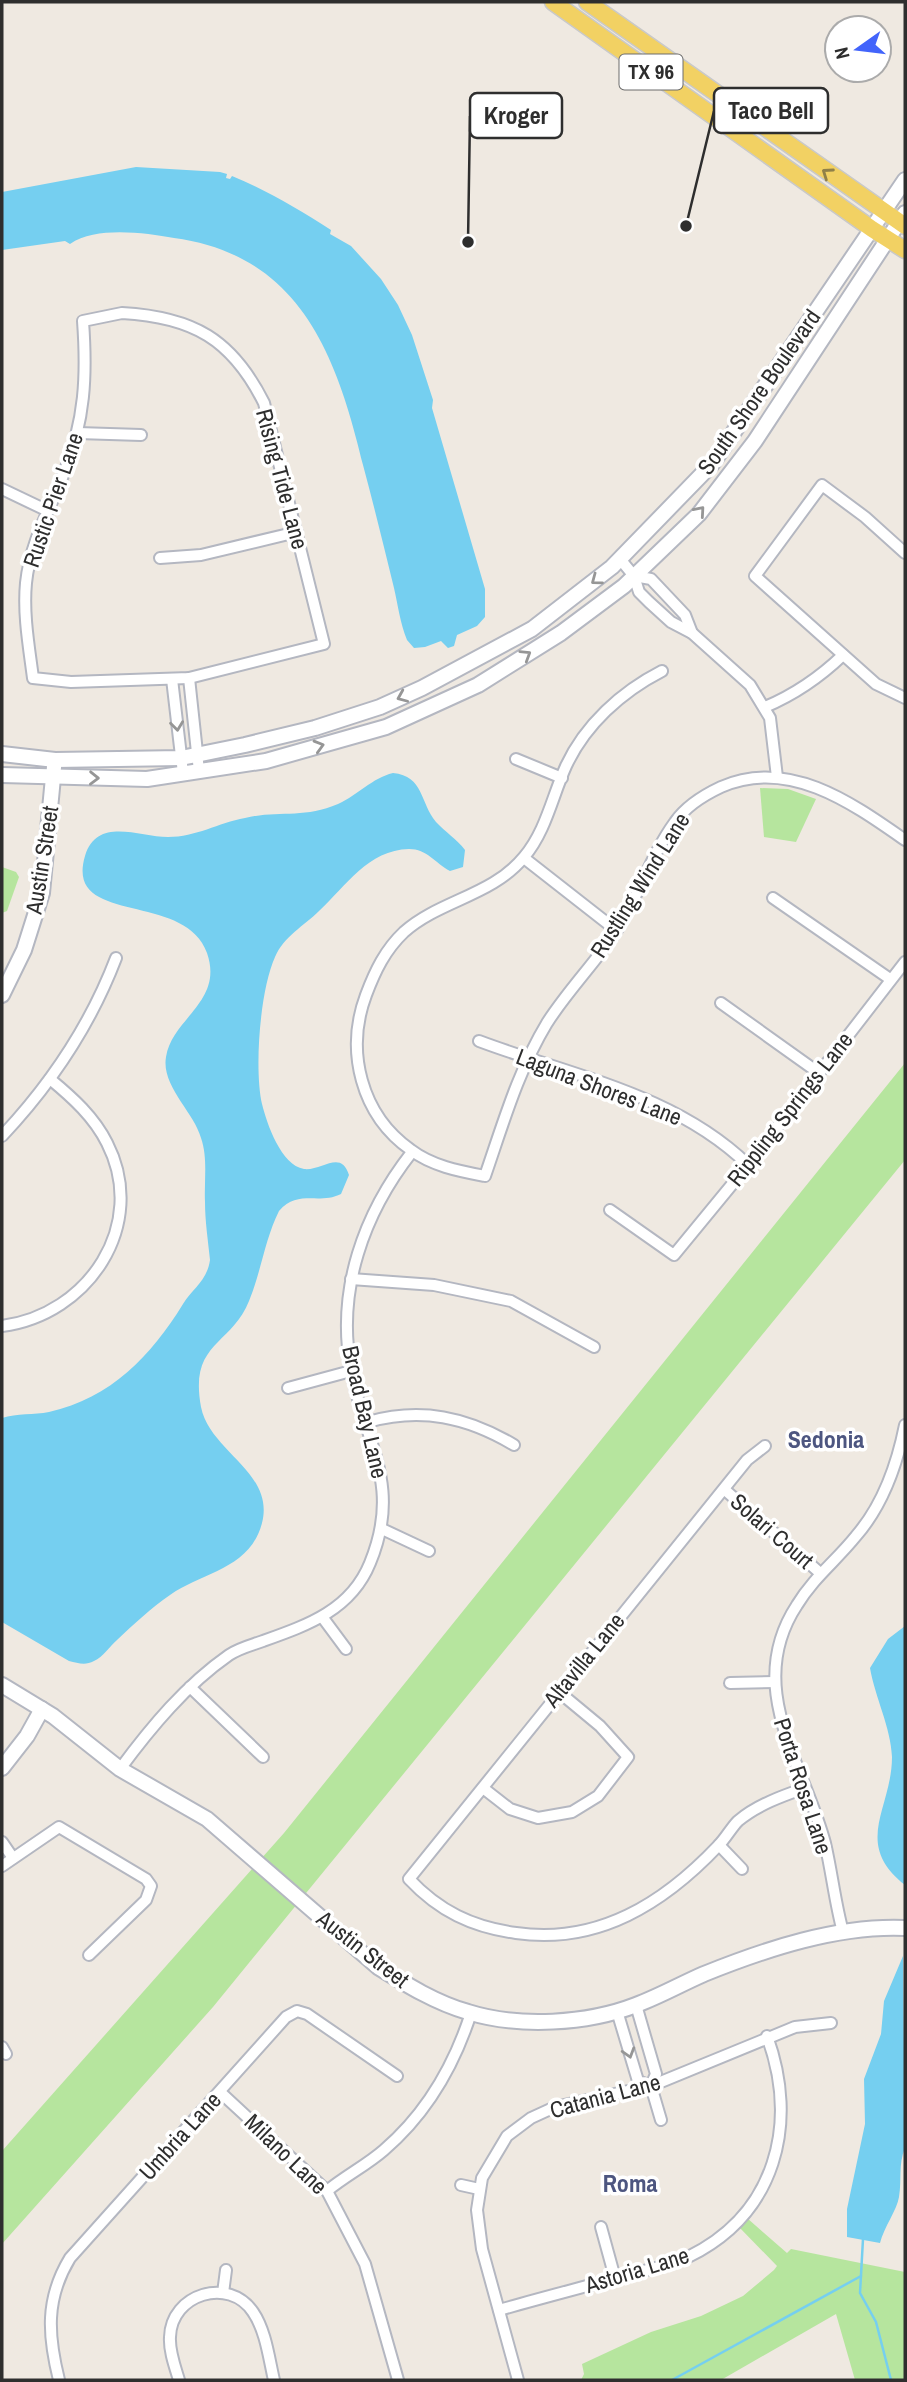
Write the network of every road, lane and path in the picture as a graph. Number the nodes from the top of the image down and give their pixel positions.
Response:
1 (553, 2) edge
2 (572, 2) edge
3 (587, 2) edge
4 (637, 38) junction
5 (905, 180) edge
6 (883, 212) junction
7 (903, 220) edge
8 (872, 229) junction
9 (888, 239) junction
10 (905, 250) edge
11 (83, 321) joint
12 (783, 363) junction
13 (797, 374) junction
14 (78, 433) junction
15 (141, 435) dead end
16 (2, 489) edge
17 (46, 510) junction
18 (296, 532) junction
19 (905, 553) edge
20 (160, 558) dead end
21 (620, 559) junction
22 (634, 576) junction
23 (692, 633) junction
24 (843, 655) junction
25 (662, 671) dead end
26 (189, 678) junction
27 (172, 680) junction
28 (905, 698) edge
29 (765, 707) junction
30 (2, 754) edge
31 (197, 754) junction
32 (181, 758) junction
33 (516, 759) dead end
34 (55, 760) junction
35 (198, 771) junction
36 (183, 774) junction
37 (2, 775) edge
38 (54, 777) junction
39 (777, 777) junction
40 (562, 778) junction
41 (905, 840) edge
42 (524, 858) junction
43 (773, 898) dead end
44 (616, 930) junction
45 (116, 958) dead end
46 (905, 962) edge
47 (891, 979) junction
48 (2, 995) edge
49 (721, 1003) dead end
50 (479, 1041) dead end
51 (528, 1060) junction
52 (819, 1073) junction
53 (50, 1079) junction
54 (2, 1136) edge
55 (412, 1152) junction
56 (748, 1165) junction
57 (610, 1210) dead end
58 (351, 1279) junction
59 (2, 1326) edge
60 (594, 1347) dead end
61 (351, 1371) junction
62 (288, 1388) dead end
63 (368, 1422) junction
64 (905, 1425) edge
65 (514, 1445) dead end
66 (765, 1446) dead end
67 (725, 1490) junction
68 (382, 1529) junction
69 (429, 1551) dead end
70 (819, 1572) junction
71 (323, 1618) junction
72 (346, 1649) dead end
73 (730, 1682) dead end
74 (775, 1682) junction
75 (2, 1685) edge
76 (190, 1687) junction
77 (559, 1692) junction
78 (42, 1709) junction
79 (263, 1757) dead end
80 (2, 1768) edge
81 (120, 1769) junction
82 (483, 1788) junction
83 (805, 1788) junction
84 (2, 1842) edge
85 (719, 1845) junction
86 (13, 1858) junction
87 (2, 1866) edge
88 (742, 1869) dead end
89 (905, 1928) edge
90 (843, 1932) junction
91 (89, 1955) dead end
92 (636, 2006) junction
93 (617, 2011) junction
94 (471, 2013) junction
95 (831, 2023) dead end
96 (767, 2036) junction
97 (397, 2076) dead end
98 (651, 2085) junction
99 (220, 2092) junction
100 (661, 2120) dead end
101 (461, 2185) dead end
102 (479, 2189) junction
103 (327, 2191) junction
104 (601, 2227) dead end
105 (226, 2270) dead end
106 (615, 2278) junction
107 (223, 2293) junction
108 (499, 2310) junction
109 (60, 2380) edge
110 (178, 2380) edge
111 (275, 2380) edge
112 (398, 2380) edge
113 (519, 2380) edge

1 - 8 main road, TX 96
2 - 4 main road
3 - 4 main road, TX 96
6 -> 4 main road, TX 96
5 - 6 street, South Shore Boulevard
6 - 7 main road, TX 96
6 - 8 street, South Shore Boulevard
7 - 9 street, South Shore Boulevard
8 - 9 main road, TX 96
8 - 12 street, South Shore Boulevard
9 - 10 main road, TX 96
9 - 13 street, South Shore Boulevard
11 - 14 street, Rustic Pier Lane
11 - 18 street, Rising Tide Lane
12 - 13 street
12 - 21 street, South Shore Boulevard
22 -> 13 street, South Shore Boulevard
14 - 15 street
14 - 17 street, Rustic Pier Lane
16 - 17 street
17 - 27 street, Rustic Pier Lane
18 - 20 street
18 - 26 street, Rising Tide Lane
19 - 24 street
21 - 22 street
21 -> 31 street, South Shore Boulevard
22 - 23 street
22 - 23 street
35 -> 22 street, South Shore Boulevard
23 - 29 street
24 - 28 street
24 - 29 street
25 - 40 street
26 - 27 street
26 - 31 street
27 -> 32 street
29 - 39 street
30 - 34 street, South Shore Boulevard
31 - 32 street, South Shore Boulevard
31 - 35 street
32 - 34 street, South Shore Boulevard
32 - 36 street
33 - 40 street
34 - 38 street, Austin Street
35 - 36 street, South Shore Boulevard
38 -> 36 street, South Shore Boulevard
37 - 38 street, South Shore Boulevard
38 - 48 street, Austin Street
39 - 41 street, Rustling Wind Lane
39 - 44 street, Rustling Wind Lane
40 - 42 street
42 - 44 street
42 - 55 street
43 - 47 street
44 - 51 street, Rustling Wind Lane
45 - 53 street
46 - 47 street, Rippling Springs Lane
47 - 52 street, Rippling Springs Lane
49 - 52 street
50 - 51 street, Laguna Shores Lane
51 - 55 street, Rustling Wind Lane
51 - 56 street, Laguna Shores Lane
52 - 56 street, Rippling Springs Lane
53 - 54 street
53 - 59 street
55 - 58 street, Broad Bay Lane
56 - 57 street, Rippling Springs Lane
58 - 60 street
58 - 61 street, Broad Bay Lane
61 - 62 street
61 - 63 street, Broad Bay Lane
63 - 65 street
63 - 68 street, Broad Bay Lane
64 - 70 street, Porta Rosa Lane
66 - 67 street, Altavilla Lane
67 - 70 street, Solari Court
67 - 77 street, Altavilla Lane
68 - 69 street
68 - 71 street, Broad Bay Lane
70 - 74 street, Porta Rosa Lane
71 - 72 street
71 - 76 street, Broad Bay Lane
73 - 74 street
74 - 83 street, Porta Rosa Lane
75 - 78 street, Austin Street
76 - 79 street
76 - 81 street, Broad Bay Lane
77 - 82 street, Altavilla Lane
77 - 82 street
78 - 80 street
78 - 81 street, Austin Street
81 - 94 street, Austin Street
82 - 85 street, Altavilla Lane
83 - 85 street
83 - 90 street, Porta Rosa Lane
84 - 86 street
85 - 88 street
86 - 87 street
86 - 91 street
89 - 90 street, Austin Street
90 - 92 street, Austin Street
92 - 93 street, Austin Street
92 - 98 street
93 - 94 street, Austin Street
93 -> 98 street
94 - 103 street
95 - 96 street, Catania Lane
96 - 98 street, Catania Lane
96 - 106 street, Astoria Lane
97 - 99 street, Umbria Lane
98 - 100 street
98 - 102 street, Catania Lane
99 - 103 street, Milano Lane
99 - 109 street, Umbria Lane
101 - 102 street
102 - 108 street, Catania Lane
103 - 112 street, Milano Lane
104 - 106 street
105 - 107 street
106 - 108 street, Astoria Lane
107 - 110 street
107 - 111 street
108 - 113 street, Catania Lane

